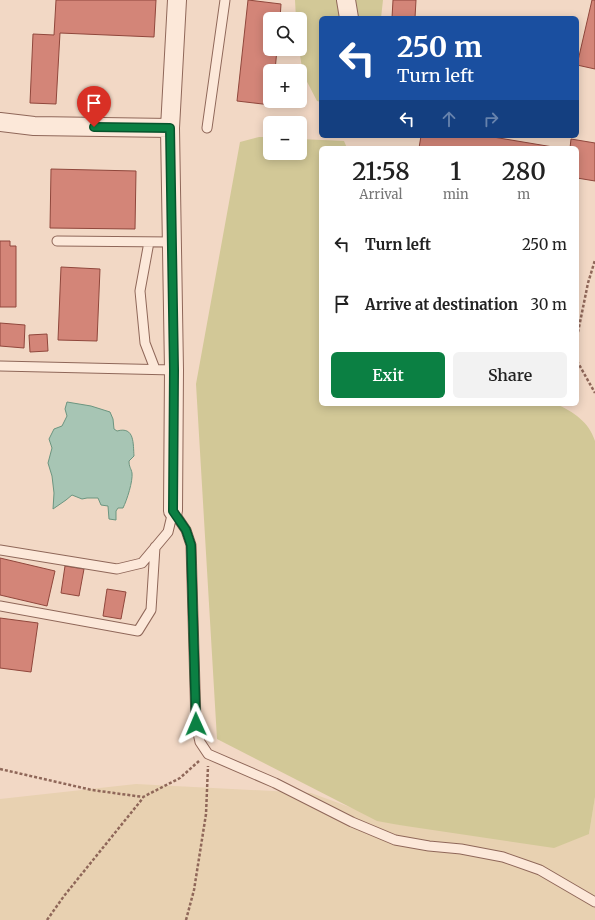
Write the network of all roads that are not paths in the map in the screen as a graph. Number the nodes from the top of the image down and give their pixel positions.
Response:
1 (177, 0) edge
2 (225, 0) edge
3 (346, 0) edge
4 (349, 16) edge
5 (0, 122) edge
6 (170, 128) junction
7 (207, 128) dead end
8 (57, 241) dead end
9 (149, 242) junction
10 (172, 242) junction
11 (0, 366) edge
12 (155, 369) junction
13 (174, 370) junction
14 (173, 511) junction
15 (155, 547) junction
16 (0, 550) edge
17 (0, 606) edge
18 (595, 902) edge

1 - 6 street
2 - 7 lane
3 - 4 street
5 - 6 street
6 - 10 street
8 - 9 lane
9 - 10 lane
9 - 12 lane
10 - 13 street
11 - 12 lane
12 - 13 lane
13 - 14 street
14 - 15 lane
14 - 18 lane
15 - 16 lane
15 - 17 lane

